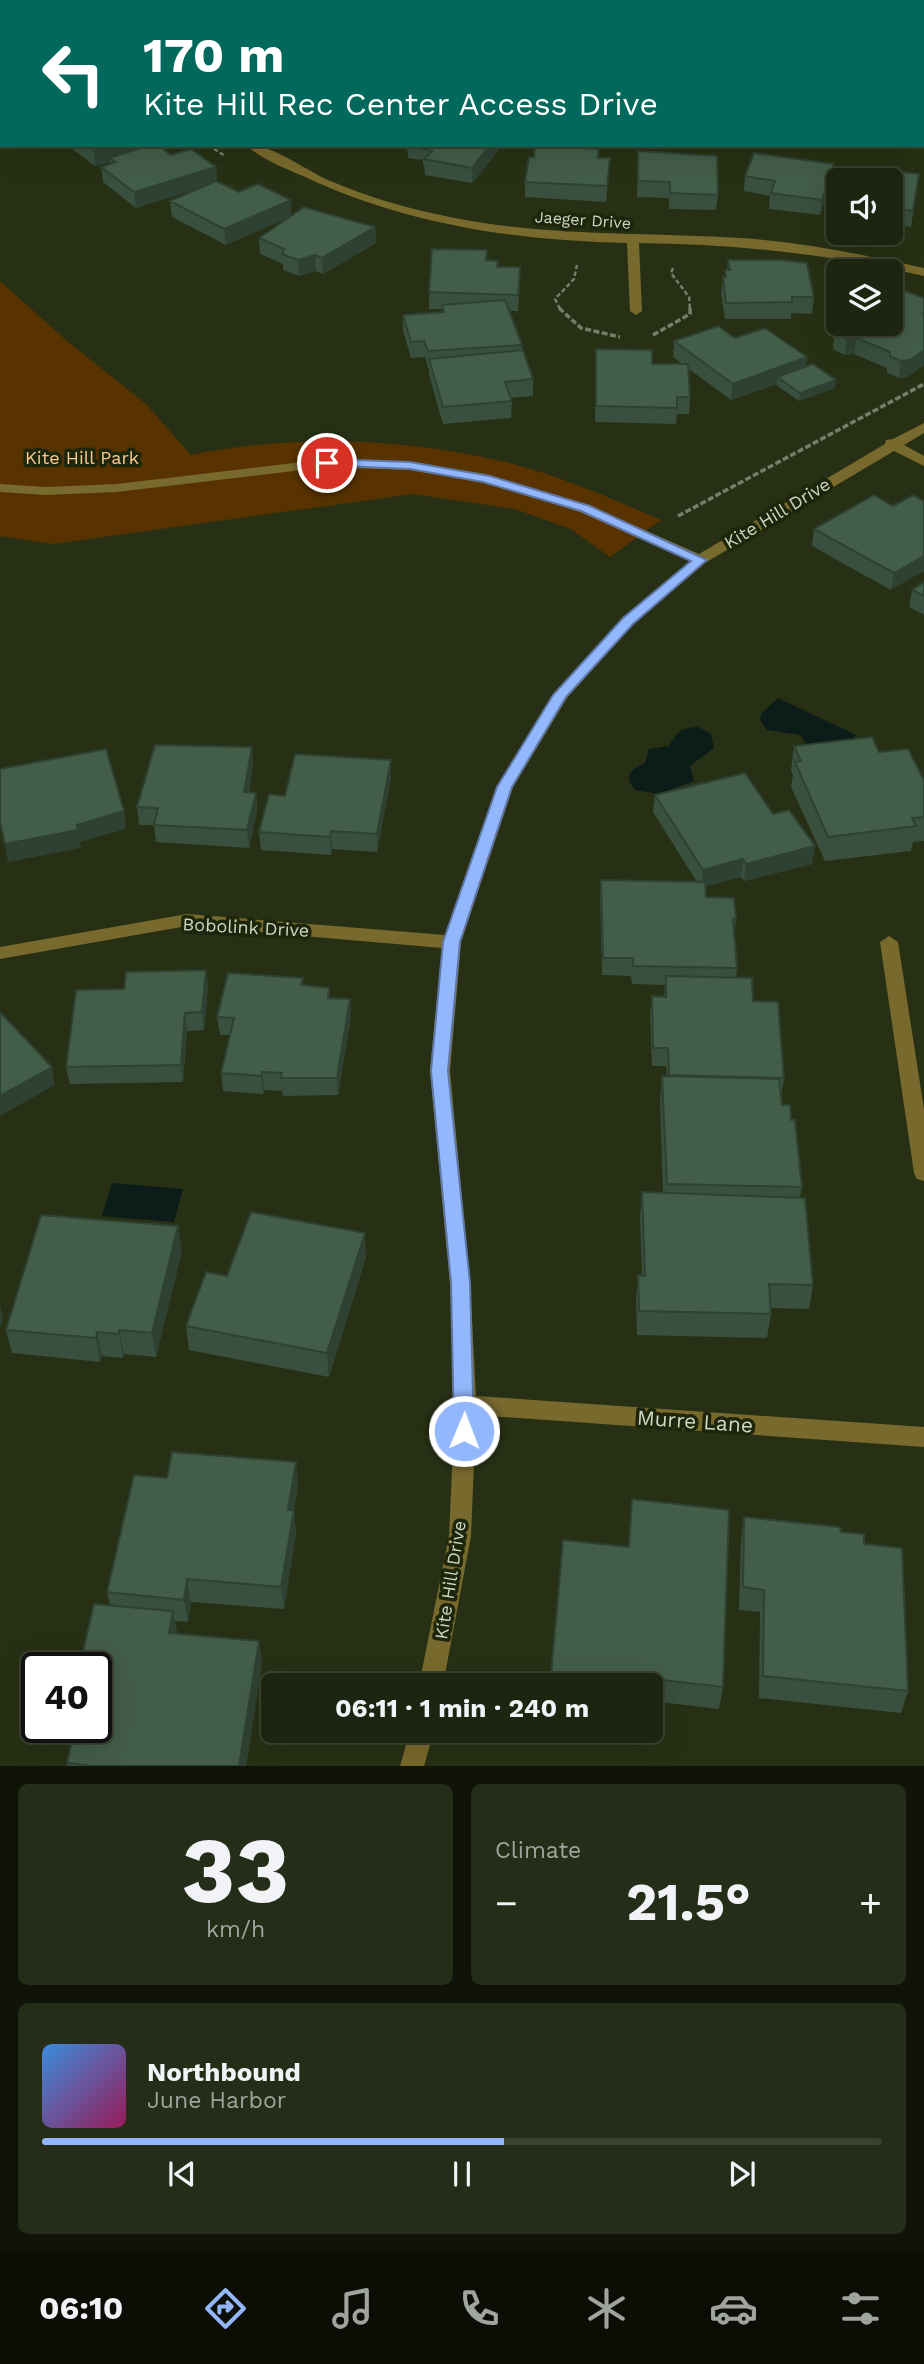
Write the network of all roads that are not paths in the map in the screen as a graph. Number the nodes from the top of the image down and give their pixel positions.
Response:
1 (256, 147) edge
2 (633, 240) junction
3 (924, 272) edge
4 (636, 312) dead end
5 (924, 427) edge
6 (891, 443) junction
7 (924, 462) edge
8 (0, 488) edge
9 (700, 560) junction
10 (452, 942) junction
11 (889, 942) dead end
12 (0, 953) edge
13 (924, 1173) edge
14 (466, 1405) junction
15 (924, 1437) edge
16 (433, 1673) edge
17 (419, 1743) edge
18 (412, 1766) edge

1 - 2 street, Jaeger Drive
2 - 3 street, Jaeger Drive
2 - 4 street
5 - 6 street, Kite Hill Drive
6 - 7 street
6 - 9 street, Kite Hill Drive
8 - 9 street
9 - 10 street, Kite Hill Drive
10 - 12 street, Bobolink Drive
10 - 14 street, Kite Hill Drive
11 - 13 street
14 - 15 street, Murre Lane
14 - 16 street, Kite Hill Drive
17 - 18 street

